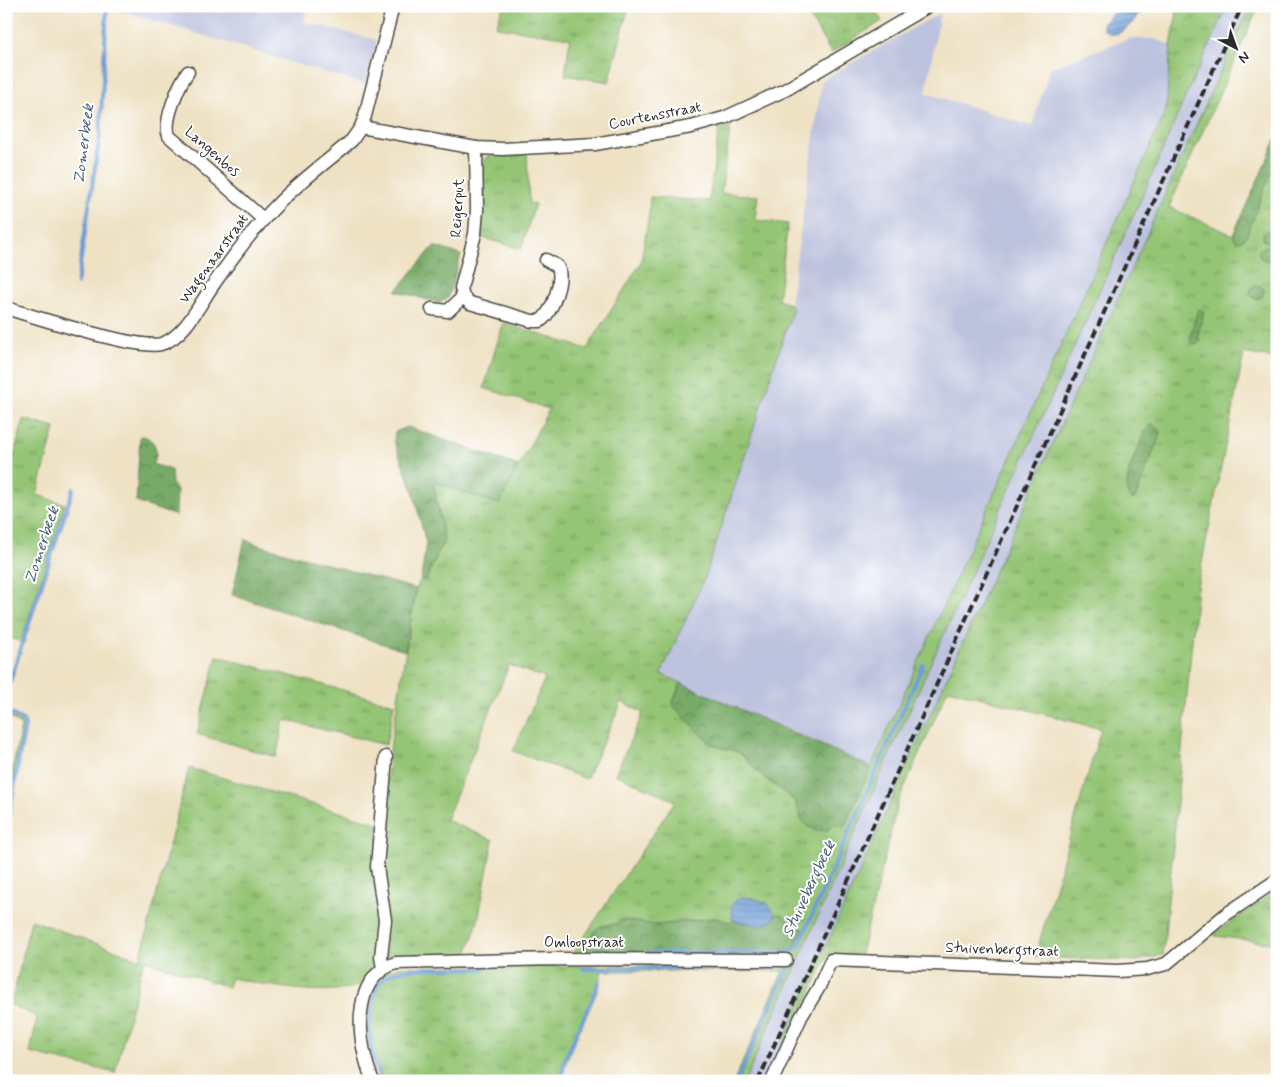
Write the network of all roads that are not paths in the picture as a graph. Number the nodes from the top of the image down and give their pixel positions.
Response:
1 (393, 6) edge
2 (928, 6) edge
3 (188, 72) dead end
4 (361, 127) junction
5 (476, 148) junction
6 (263, 219) junction
7 (546, 260) dead end
8 (463, 297) junction
9 (6, 308) edge
10 (432, 309) dead end
11 (386, 757) dead end
12 (1277, 880) edge
13 (786, 960) dead end
14 (384, 968) junction
15 (373, 1081) edge
16 (772, 1081) edge

1 - 4 street, Wagenaarstraat
2 - 5 street, Courtensstraat
3 - 6 street, Langenbos
4 - 5 street, Courtensstraat
4 - 6 street, Wagenaarstraat
5 - 8 street, Reigerput
6 - 9 street, Wagenaarstraat
7 - 8 street
8 - 10 street
11 - 14 street
12 - 16 street, Stuivenbergstraat
13 - 14 street, Omloopstraat
14 - 15 street

